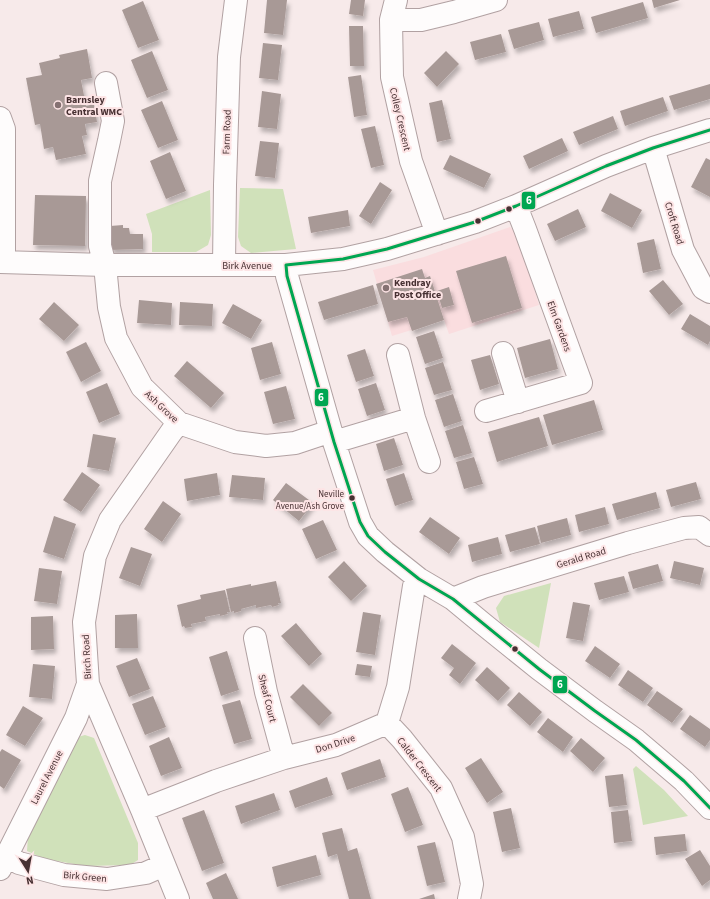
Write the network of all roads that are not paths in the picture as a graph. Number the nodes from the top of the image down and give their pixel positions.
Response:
1 (236, 0) edge
2 (496, 0) edge
3 (393, 10) edge
4 (106, 83) dead end
5 (0, 118) edge
6 (710, 130) edge
7 (653, 148) junction
8 (516, 206) junction
9 (437, 234) junction
10 (2, 262) edge
11 (105, 265) junction
12 (224, 265) junction
13 (286, 265) junction
14 (710, 292) edge
15 (503, 352) dead end
16 (398, 355) dead end
17 (518, 402) junction
18 (486, 411) dead end
19 (414, 418) junction
20 (179, 423) junction
21 (333, 436) junction
22 (429, 462) dead end
23 (706, 526) edge
24 (419, 579) junction
25 (453, 599) junction
26 (255, 638) dead end
27 (88, 684) junction
28 (387, 723) junction
29 (284, 758) junction
30 (710, 808) edge
31 (142, 810) junction
32 (4, 862) edge
33 (164, 865) junction
34 (475, 897) edge
35 (178, 899) edge

1 - 12 street, Farm Road
2 - 3 street
3 - 9 street, Colley Crescent
4 - 11 street, Ash Grove
5 - 10 street
6 - 7 street, Birk Avenue
7 - 8 street, Birk Avenue
7 - 14 street, Croft Road
8 - 9 street, Birk Avenue
8 - 17 street, Elm Gardens
9 - 13 street, Birk Avenue
10 - 11 street, Birk Avenue
11 - 12 street, Birk Avenue
11 - 20 street, Ash Grove
12 - 13 street, Birk Avenue
13 - 21 street
15 - 17 street
16 - 19 street
17 - 18 street, Elm Gardens
19 - 21 street, Ash Grove
19 - 22 street
20 - 21 street, Ash Grove
20 - 27 street, Birch Road
21 - 24 street
23 - 25 street, Gerald Road
24 - 25 street
24 - 28 street
25 - 30 street
26 - 29 street, Sheaf Court
27 - 31 street, Birch Road
27 - 32 street, Laurel Avenue
28 - 29 street, Don Drive
28 - 34 street, Calder Crescent
29 - 31 street, Don Drive
31 - 33 street, Birch Road
32 - 33 street, Birk Green
33 - 35 street, Birch Road

